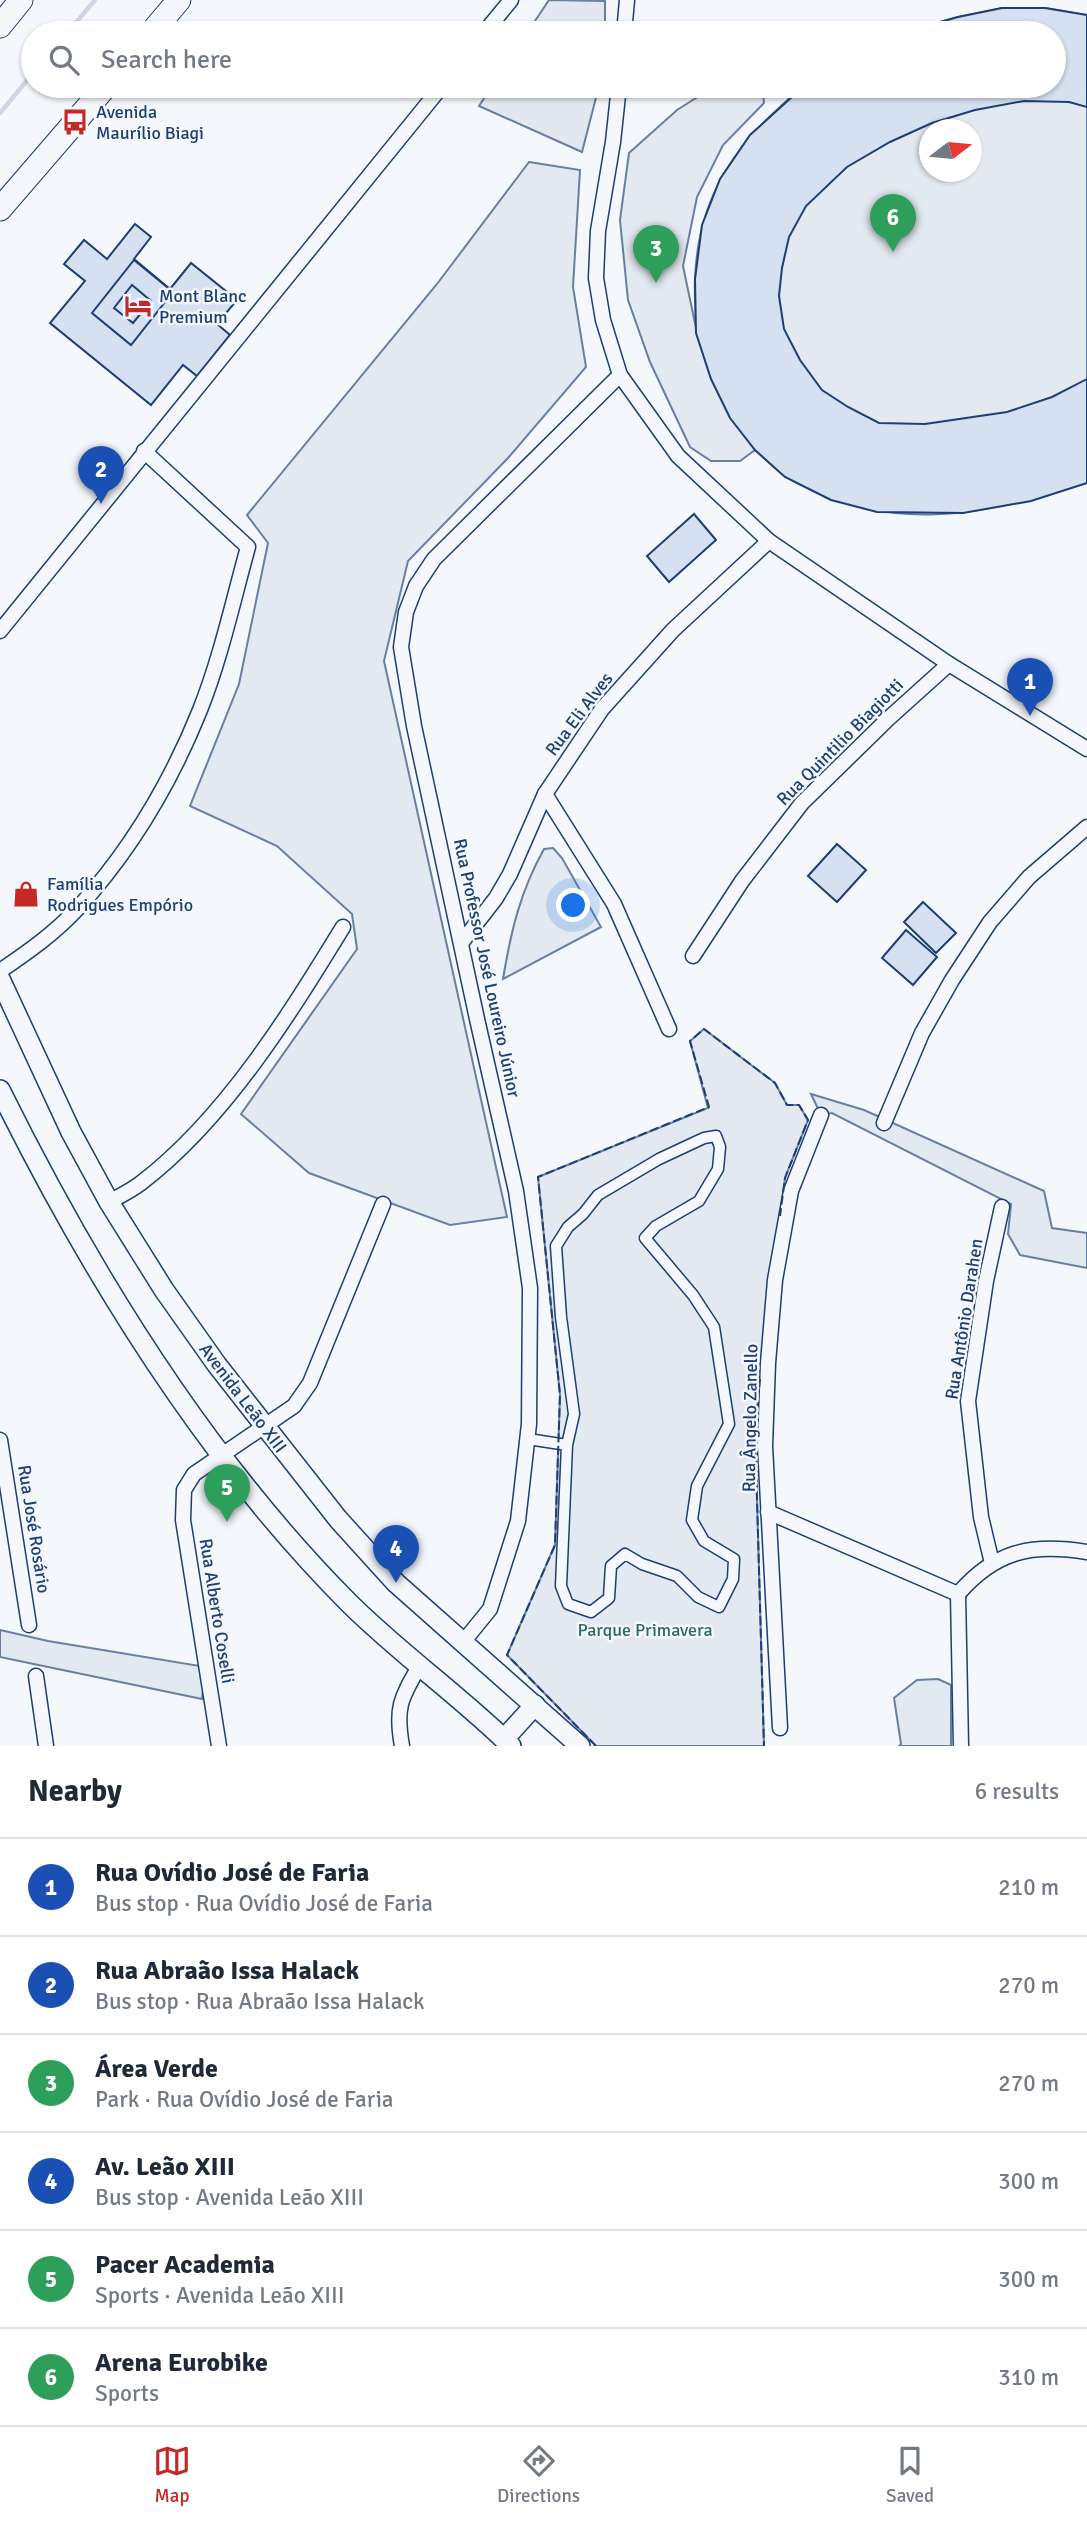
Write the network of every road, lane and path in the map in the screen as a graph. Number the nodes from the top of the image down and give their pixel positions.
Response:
1 (179, 0) edge
2 (511, 0) edge
3 (627, 0) edge
4 (161, 21) edge
5 (494, 21) edge
6 (625, 21) edge
7 (96, 98) edge
8 (432, 98) edge
9 (618, 98) edge
10 (0, 209) edge
11 (620, 375) junction
12 (144, 451) junction
13 (769, 541) junction
14 (0, 631) edge
15 (949, 664) junction
16 (1087, 749) edge
17 (545, 794) junction
18 (1087, 827) edge
19 (343, 927) dead end
20 (462, 942) junction
21 (693, 956) dead end
22 (0, 971) edge
23 (0, 979) edge
24 (669, 1029) dead end
25 (0, 1090) edge
26 (821, 1115) dead end
27 (884, 1123) dead end
28 (109, 1202) junction
29 (383, 1203) dead end
30 (1002, 1207) dead end
31 (265, 1427) junction
32 (528, 1439) junction
33 (0, 1440) edge
34 (567, 1445) junction
35 (220, 1455) junction
36 (768, 1512) junction
37 (1087, 1552) edge
38 (992, 1563) junction
39 (958, 1594) junction
40 (29, 1625) dead end
41 (464, 1641) junction
42 (419, 1665) junction
43 (36, 1676) dead end
44 (535, 1705) junction
45 (779, 1728) dead end
46 (507, 1742) edge
47 (46, 1746) edge
48 (219, 1746) edge
49 (402, 1746) edge
50 (580, 1746) edge
51 (961, 1746) edge

1 - 4 main road
2 - 5 street
3 - 6 street
7 - 10 main road
8 - 12 street
9 - 11 street
11 - 13 street
11 - 20 street, Rua Professor José Loureiro Júnior
12 - 14 street
12 - 22 street
13 - 15 street
13 - 17 street, Rua Eli Alves
15 - 16 street
15 - 21 street, Rua Quintilio Biagiotti
17 - 20 street, Rua Eli Alves
17 - 24 street
18 - 27 street
19 - 28 street
20 - 32 street, Rua Professor José Loureiro Júnior
23 - 28 main road, Avenida Leão XIII
25 - 35 main road
26 - 36 street, Rua Ângelo Zanello
28 - 31 main road, Avenida Leão XIII
29 - 31 street, Rua Alberto Coselli
30 - 38 street, Rua Antônio Darahen
31 - 35 street, Rua Alberto Coselli
31 - 41 main road, Avenida Leão XIII
32 - 34 street
32 - 41 street, Rua Professor José Loureiro Júnior
33 - 40 street, Rua José Rosário
34 - 34 street
35 - 42 main road
35 - 48 street, Rua Alberto Coselli
36 - 39 street
36 - 45 street, Rua Ângelo Zanello
37 - 38 street
38 - 39 street
39 - 51 street
41 - 44 main road, Avenida Leão XIII
42 - 46 main road
42 - 49 street
43 - 47 street
44 - 46 main road
44 - 50 main road, Avenida Leão XIII

